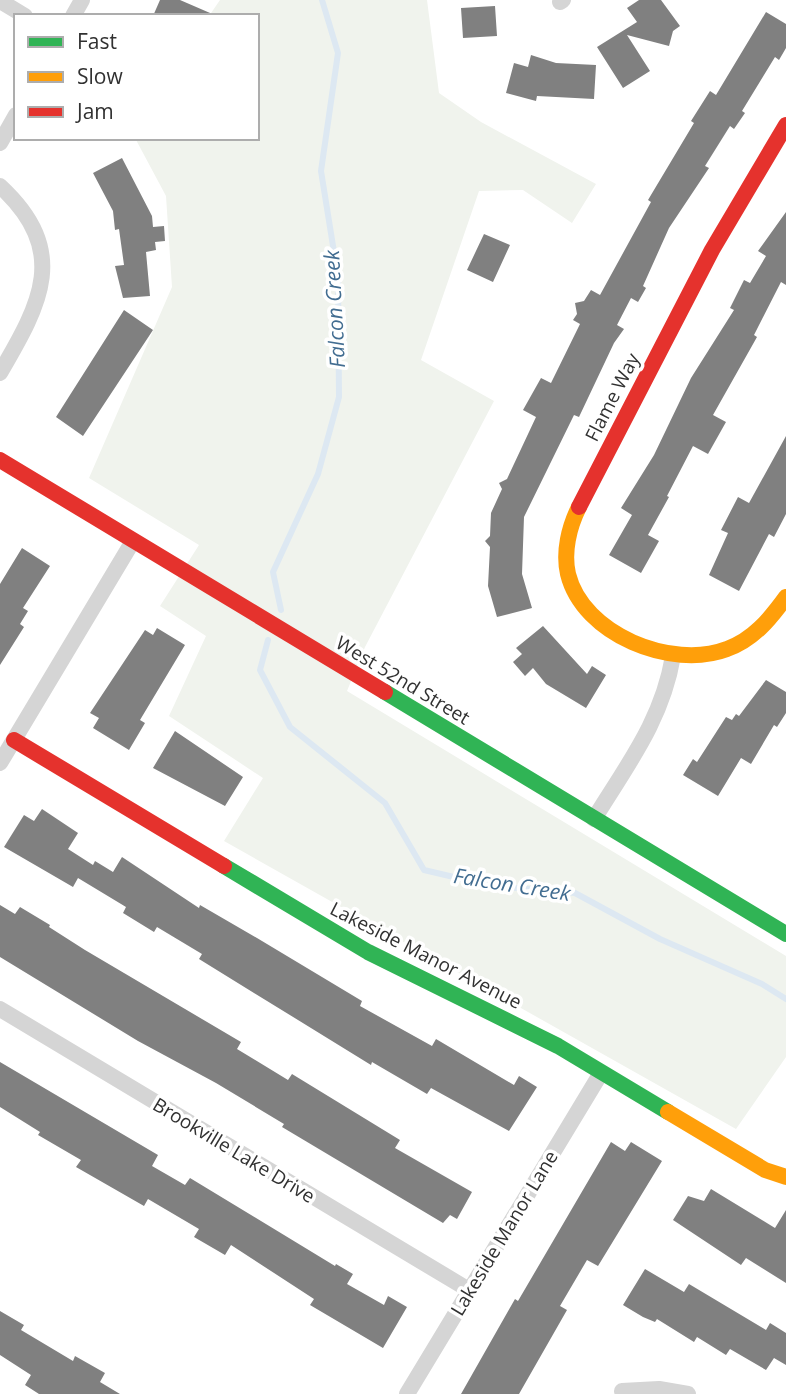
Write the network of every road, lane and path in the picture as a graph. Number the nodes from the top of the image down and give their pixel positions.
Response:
1 (0, 1) edge
2 (22, 14) edge
3 (14, 118) edge
4 (786, 125) edge
5 (0, 143) edge
6 (0, 186) edge
7 (0, 373) edge
8 (0, 460) edge
9 (133, 541) junction
10 (786, 597) edge
11 (673, 656) junction
12 (14, 740) junction
13 (0, 764) edge
14 (594, 820) junction
15 (786, 934) edge
16 (0, 1009) edge
17 (601, 1073) junction
18 (786, 1177) edge
19 (469, 1290) junction
20 (622, 1391) dead end
21 (407, 1394) edge
22 (688, 1394) edge

1 - 2 street
3 - 5 street
4 - 11 street, Flame Way
6 - 7 street
8 - 9 street, West 52nd Street
9 - 12 street
9 - 14 street, West 52nd Street
10 - 11 street, Flame Way
11 - 14 street
12 - 13 street
12 - 17 street, Lakeside Manor Avenue
14 - 15 street, West 52nd Street
16 - 19 street, Brookville Lake Drive
17 - 18 street, Lakeside Manor Avenue
17 - 19 street, Lakeside Manor Lane
19 - 21 street, Lakeside Manor Lane
20 - 22 street

